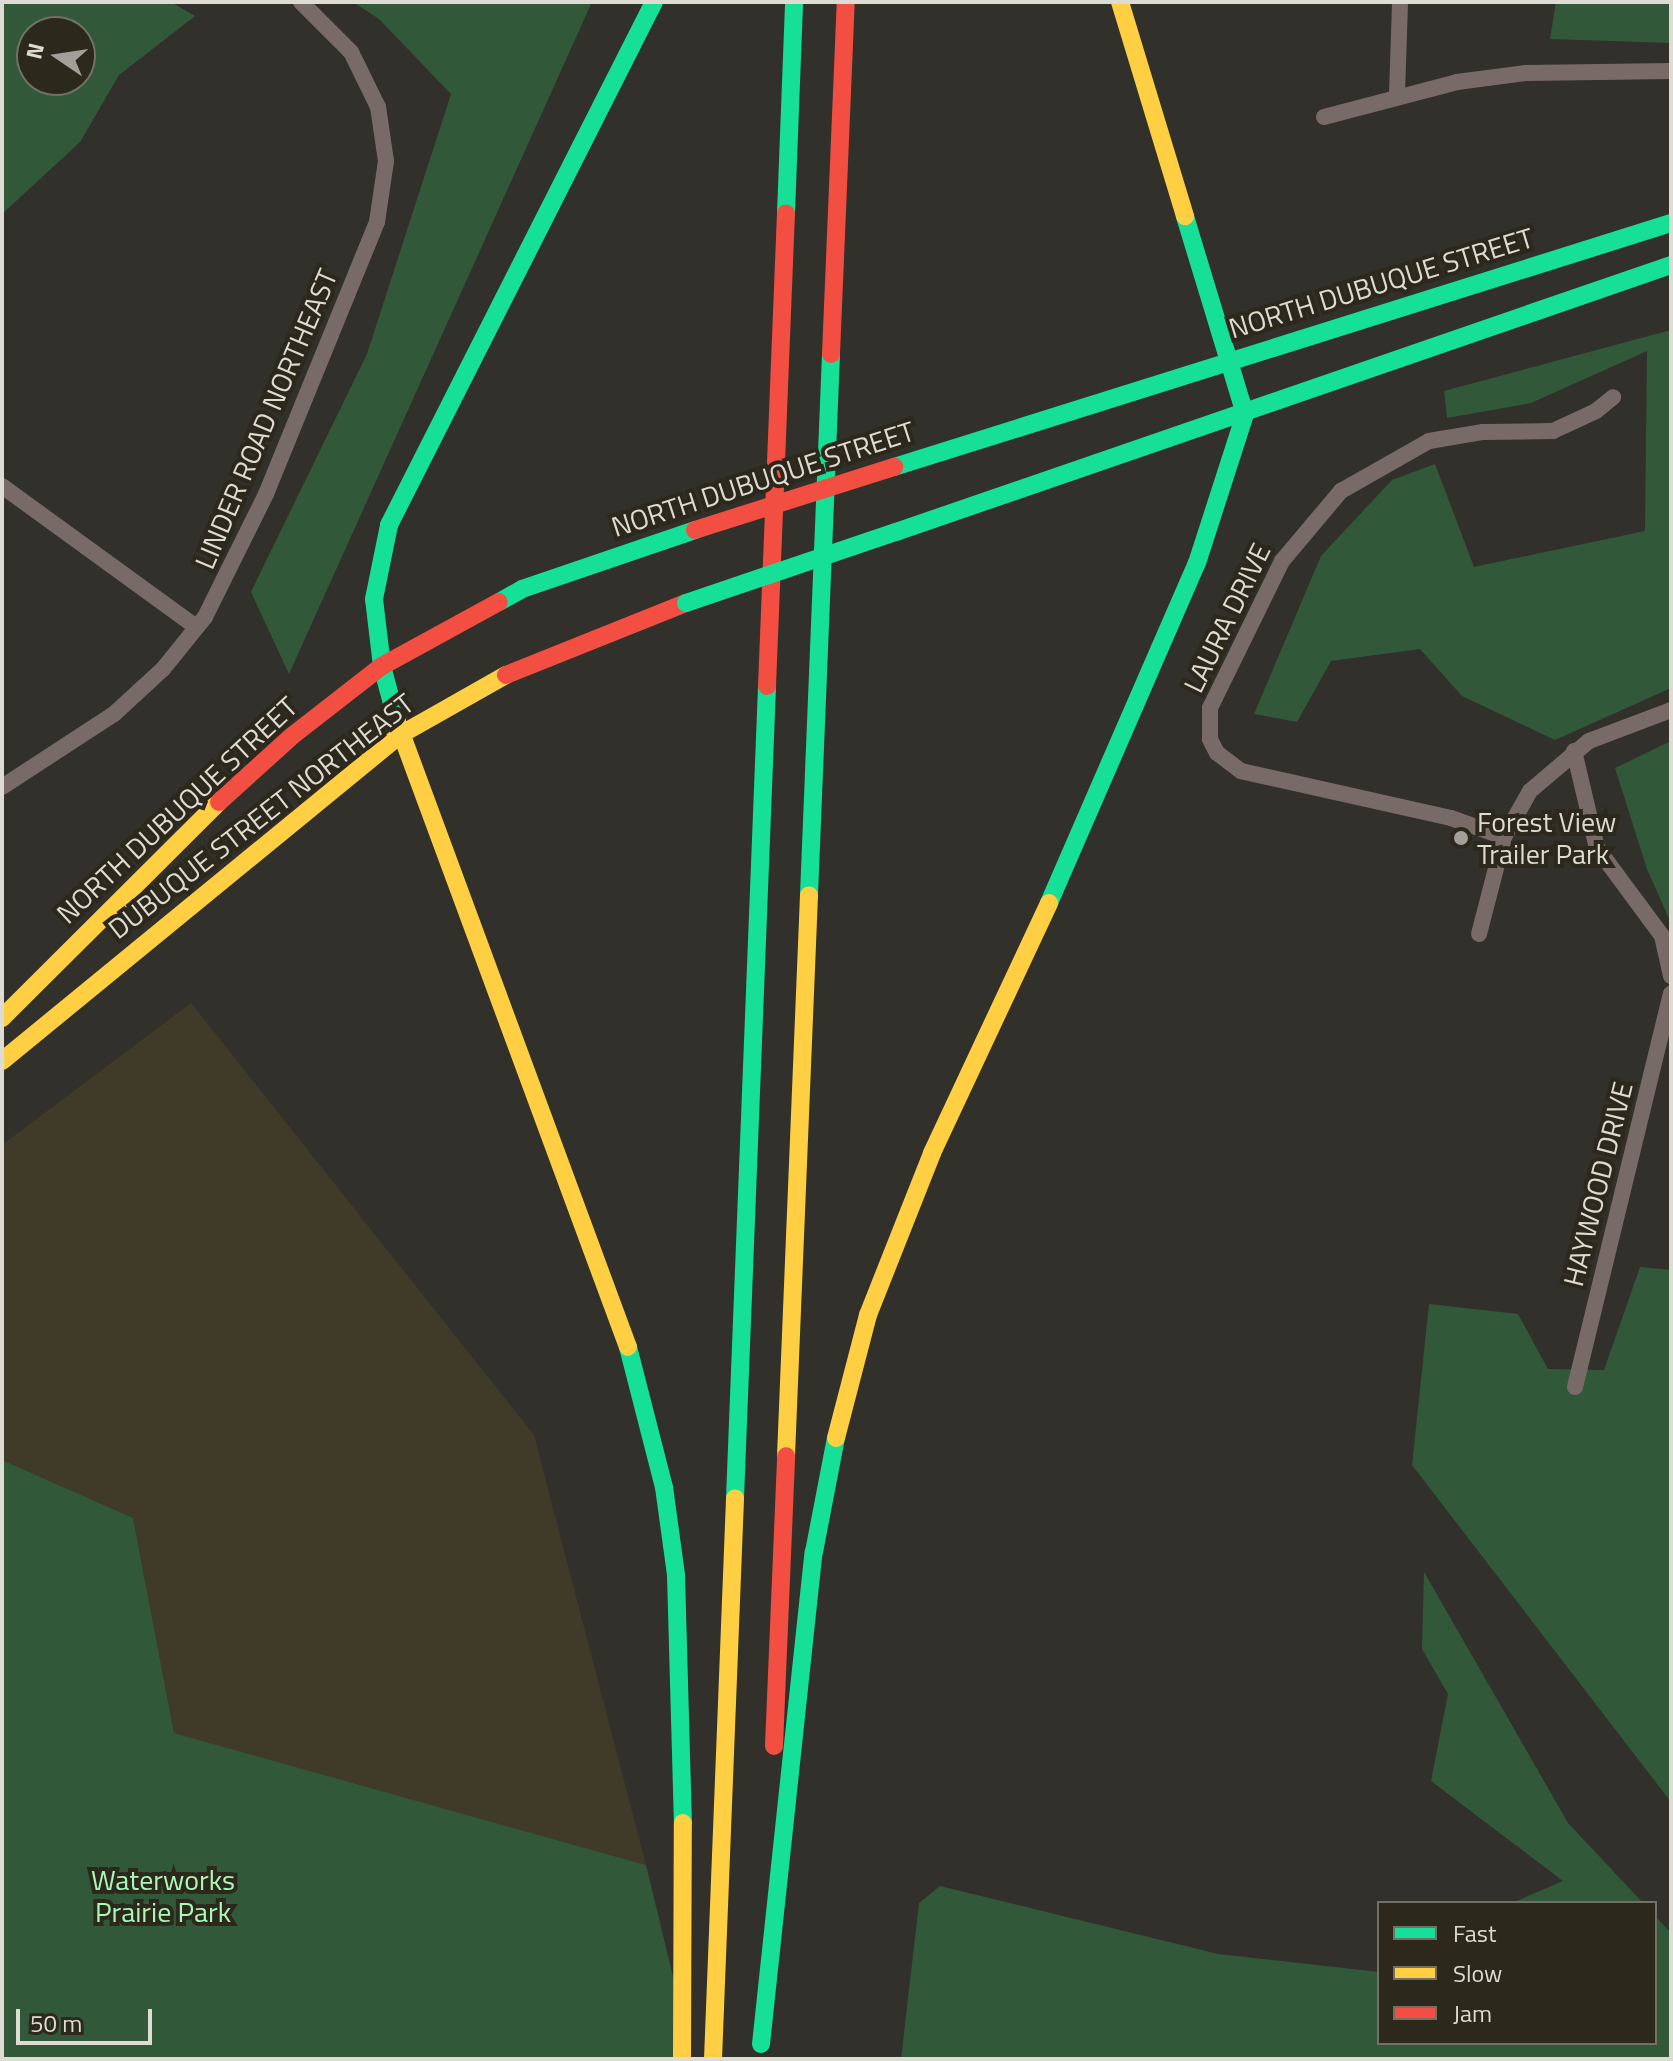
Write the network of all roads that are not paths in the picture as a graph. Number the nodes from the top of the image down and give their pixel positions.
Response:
1 (301, 2) edge
2 (654, 2) edge
3 (794, 2) edge
4 (846, 2) edge
5 (1120, 2) edge
6 (1400, 2) edge
7 (1671, 71) edge
8 (1397, 94) junction
9 (1324, 117) dead end
10 (1671, 223) edge
11 (1671, 265) edge
12 (1226, 360) junction
13 (1613, 397) dead end
14 (1245, 414) junction
15 (2, 486) edge
16 (196, 627) junction
17 (382, 666) junction
18 (1671, 710) edge
19 (400, 735) junction
20 (1574, 751) junction
21 (2, 787) edge
22 (1504, 837) junction
23 (1479, 934) dead end
24 (1671, 976) edge
25 (1671, 994) edge
26 (2, 1018) edge
27 (2, 1061) edge
28 (1575, 1387) dead end
29 (761, 2051) edge
30 (682, 2059) edge
31 (713, 2059) edge

1 - 16 street, LINDER ROAD NORTHEAST
2 - 17 main road
3 - 31 main road
4 - 29 main road
5 - 12 main road
6 - 8 street
7 - 8 street
8 - 9 street
10 - 12 main road, NORTH DUBUQUE STREET
11 - 14 main road
12 - 14 main road
12 - 17 main road, NORTH DUBUQUE STREET, bridge
13 - 22 street, LAURA DRIVE
14 - 19 main road, DUBUQUE STREET NORTHEAST, bridge
14 - 29 main road
15 - 16 street
16 - 21 street, LINDER ROAD NORTHEAST
17 - 19 main road
17 - 26 main road, NORTH DUBUQUE STREET
18 - 20 street
19 - 27 main road, DUBUQUE STREET NORTHEAST
19 - 30 main road
20 - 22 street
20 - 24 street
22 - 23 street
25 - 28 street, HAYWOOD DRIVE

